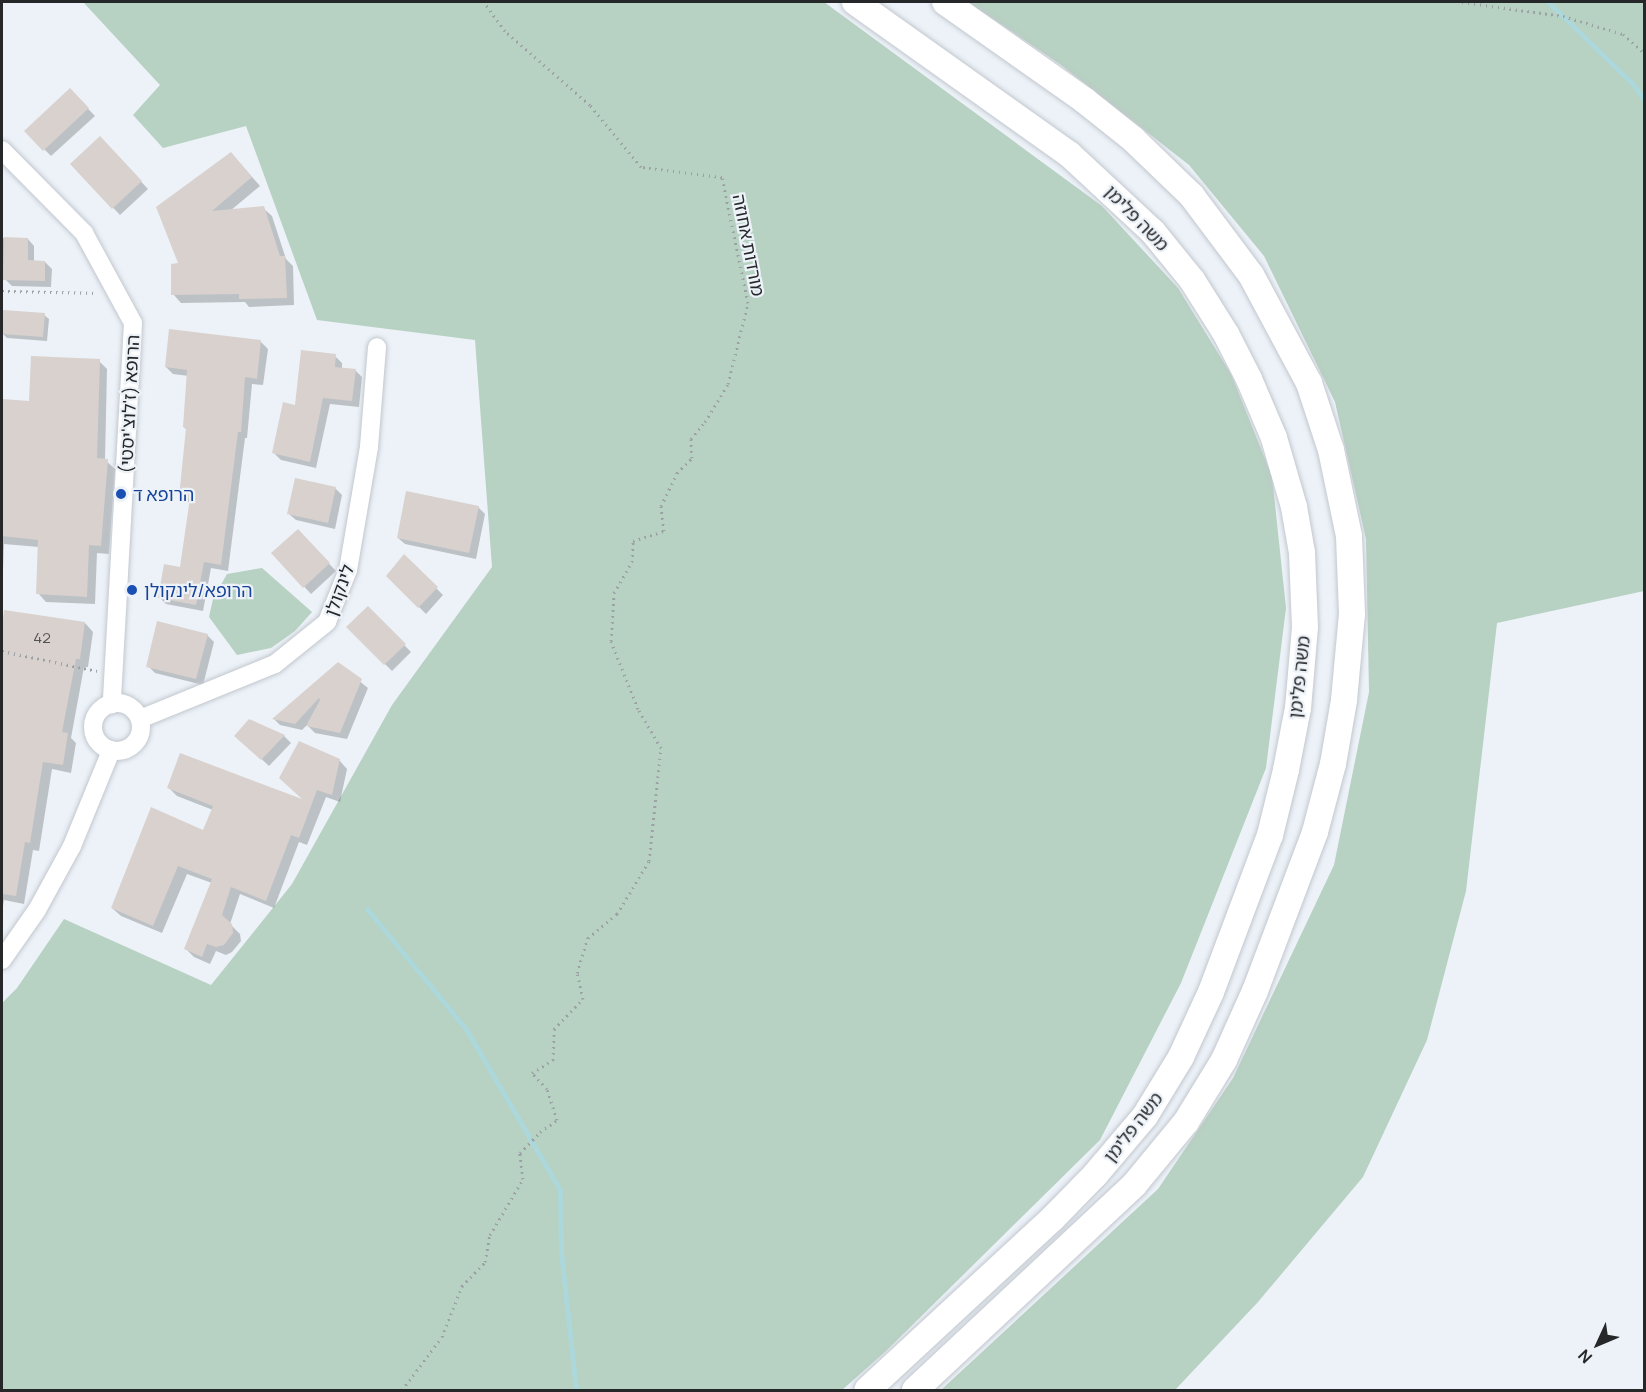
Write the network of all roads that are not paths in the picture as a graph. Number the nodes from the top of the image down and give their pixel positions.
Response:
1 (855, 2) edge
2 (945, 2) edge
3 (2, 150) edge
4 (377, 347) dead end
5 (112, 704) junction
6 (140, 719) junction
7 (111, 751) junction
8 (2, 960) edge
9 (867, 1390) edge
10 (915, 1390) edge

1 - 9 main road, משה פלימן
2 - 10 main road, משה פלימן
3 - 5 street, הרופא (ז'לוצ'יסטי)
4 - 6 street, לינקולן
5 - 6 street
5 - 7 street
6 - 7 street
7 - 8 street

